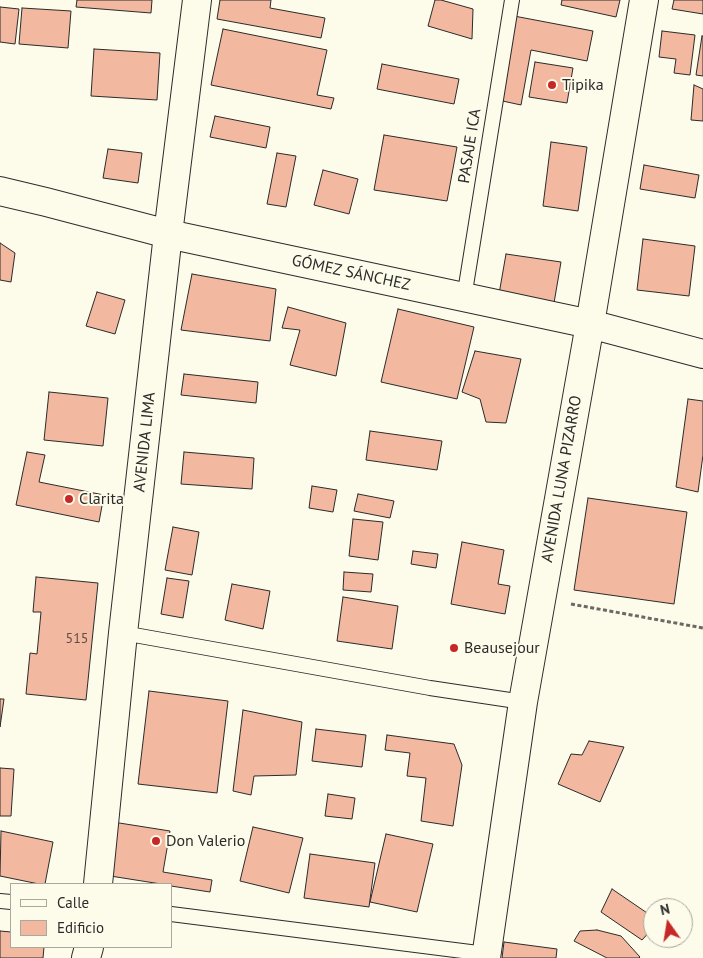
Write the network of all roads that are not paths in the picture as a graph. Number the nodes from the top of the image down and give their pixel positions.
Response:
1 (197, 0) edge
2 (512, 0) edge
3 (644, 0) edge
4 (0, 191) edge
5 (168, 234) junction
6 (464, 298) junction
7 (590, 324) junction
8 (703, 354) edge
9 (123, 633) junction
10 (523, 702) junction
11 (98, 883) edge
12 (172, 914) edge
13 (486, 956) edge

1 - 5 street, AVENIDA LIMA
2 - 6 lane, PASAJE ICA
3 - 7 street, AVENIDA LUNA PIZARRO
4 - 5 street, GÓMEZ SÁNCHEZ
5 - 6 street, GÓMEZ SÁNCHEZ
5 - 9 street, AVENIDA LIMA
6 - 7 street, GÓMEZ SÁNCHEZ
7 - 8 street, GÓMEZ SÁNCHEZ
7 - 10 street, AVENIDA LUNA PIZARRO
9 - 10 lane
9 - 11 street, AVENIDA LIMA
10 - 13 street, AVENIDA LUNA PIZARRO
12 - 13 lane

